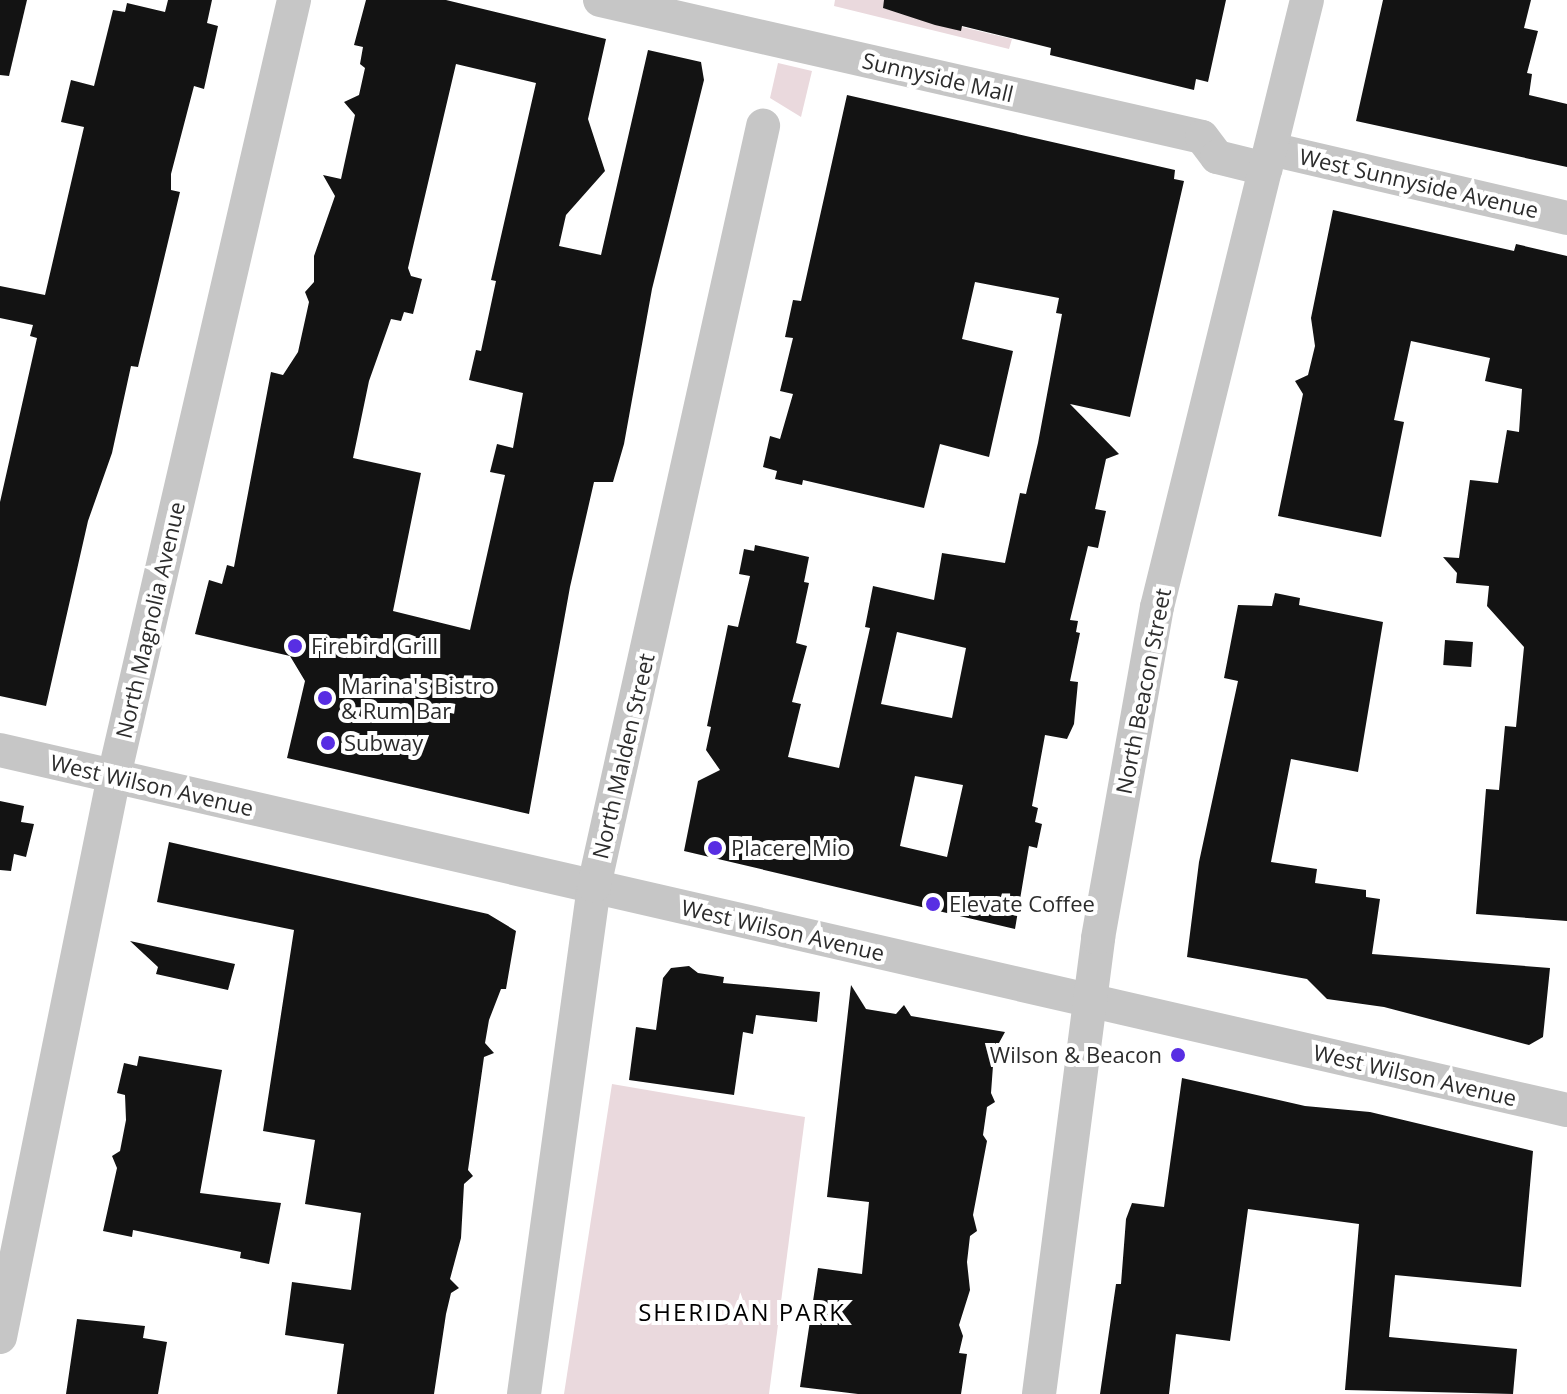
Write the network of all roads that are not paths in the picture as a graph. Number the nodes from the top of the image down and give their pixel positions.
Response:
1 (294, 0) edge
2 (600, 0) edge
3 (1307, 0) edge
4 (763, 126) dead end
5 (1269, 159) junction
6 (1567, 218) edge
7 (0, 750) edge
8 (114, 776) junction
9 (594, 886) junction
10 (1090, 1000) junction
11 (1567, 1110) edge
12 (0, 1337) edge
13 (524, 1394) edge
14 (1039, 1394) edge

1 - 8 street, North Magnolia Avenue
2 - 5 street, Sunnyside Mall
3 - 5 street, North Beacon Street
4 - 9 street, North Malden Street
5 - 6 street, West Sunnyside Avenue
5 - 10 street, North Beacon Street
7 - 8 street, West Wilson Avenue
8 - 9 street, West Wilson Avenue
8 - 12 street, North Magnolia Avenue
9 - 10 street, West Wilson Avenue
9 - 13 street, North Malden Street
10 - 11 street, West Wilson Avenue
10 - 14 street, North Beacon Street

